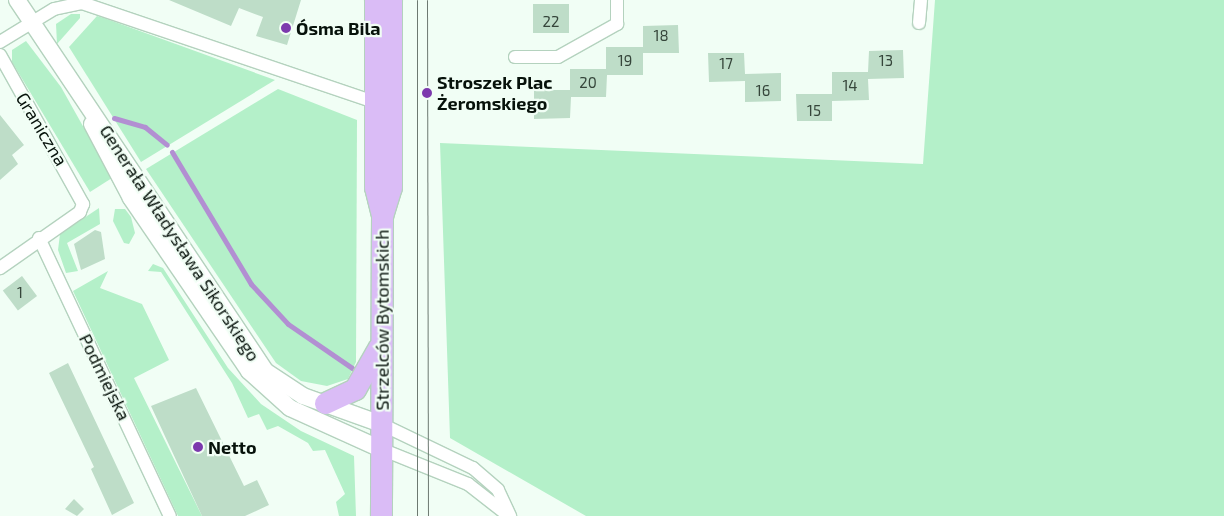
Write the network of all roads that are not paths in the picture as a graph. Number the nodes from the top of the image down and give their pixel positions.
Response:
1 (17, 0) edge
2 (375, 0) edge
3 (391, 0) edge
4 (617, 0) edge
5 (921, 0) edge
6 (66, 2) edge
7 (32, 22) junction
8 (920, 23) dead end
9 (0, 42) edge
10 (0, 55) edge
11 (515, 57) dead end
12 (72, 84) junction
13 (375, 102) junction
14 (382, 216) junction
15 (39, 238) junction
16 (0, 268) edge
17 (382, 342) junction
18 (325, 403) junction
19 (382, 424) junction
20 (382, 449) junction
21 (170, 516) edge
22 (381, 516) edge
23 (510, 516) edge

1 - 7 street, Generała Władysława Sikorskiego
2 - 13 highway, Strzelców Bytomskich
3 - 14 highway, Strzelców Bytomskich
4 - 11 street
5 - 8 street
6 - 7 street
6 - 13 street
7 - 9 street
7 - 12 street, Generała Władysława Sikorskiego
10 - 15 street, Graniczna
12 - 18 street, Generała Władysława Sikorskiego
12 - 20 street, Generała Władysława Sikorskiego
13 - 14 highway, Strzelców Bytomskich
14 - 17 highway, Strzelców Bytomskich
15 - 16 street
15 - 21 street, Podmiejska
17 - 18 highway
17 - 19 highway, Strzelców Bytomskich
18 - 19 street, Generała Władysława Sikorskiego
19 - 20 highway, Strzelców Bytomskich
19 - 23 street
20 - 22 highway, Strzelców Bytomskich
20 - 23 street

